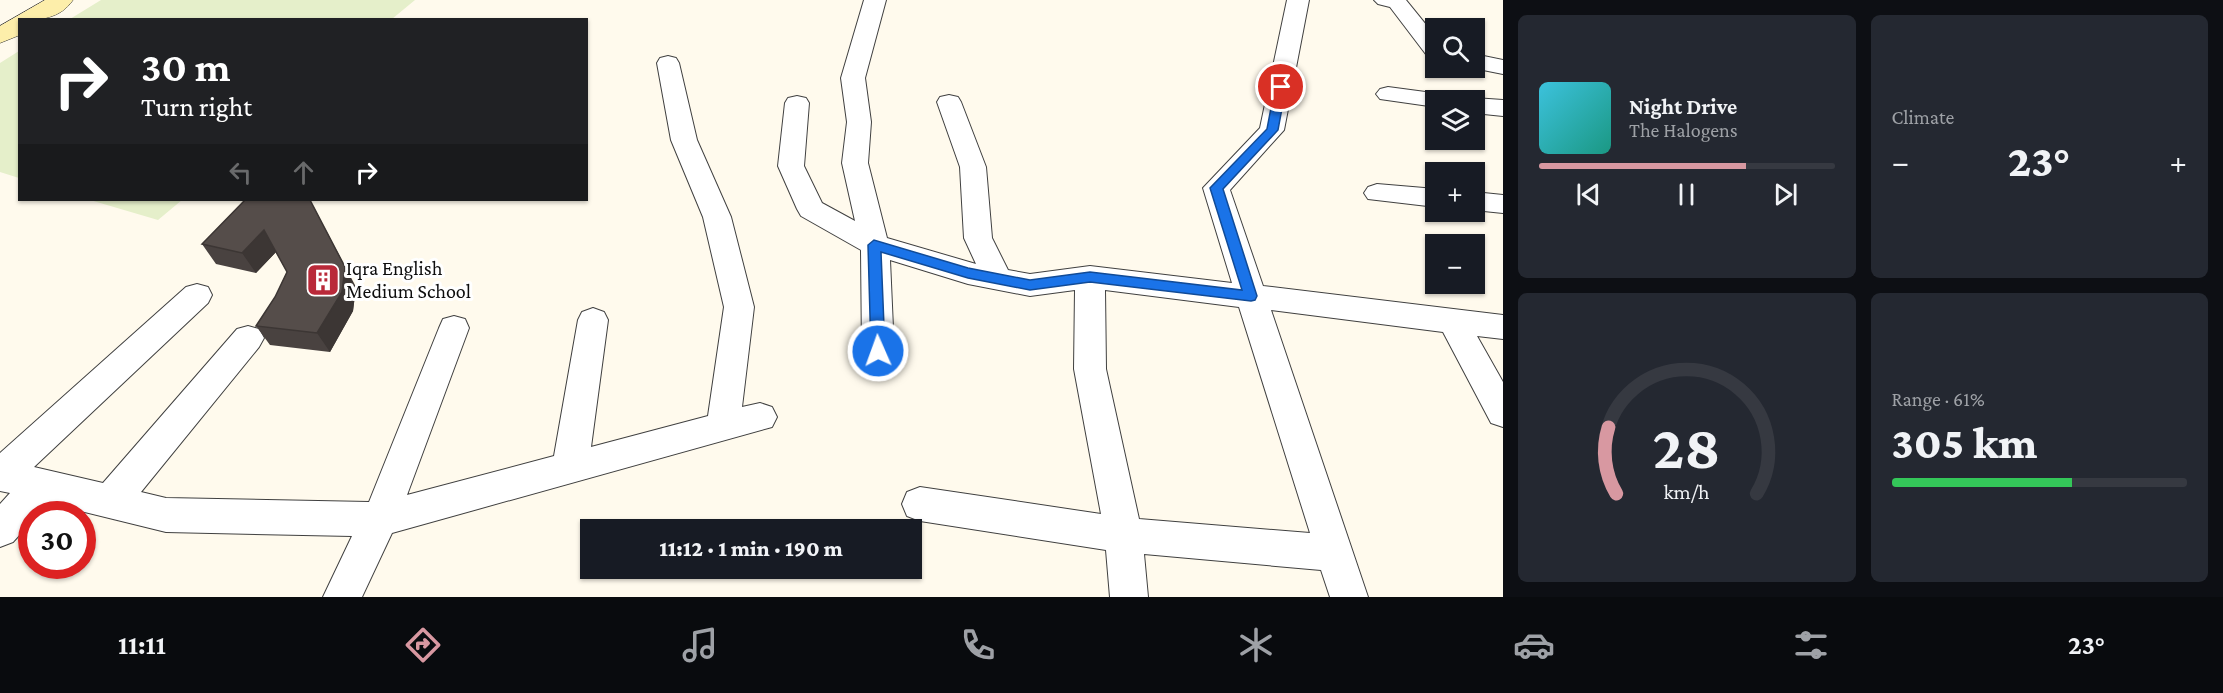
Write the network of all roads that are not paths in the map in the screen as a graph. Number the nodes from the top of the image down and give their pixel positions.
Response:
1 (61, 0) edge
2 (875, 0) edge
3 (1298, 0) edge
4 (1385, 0) edge
5 (31, 18) edge
6 (18, 25) edge
7 (0, 36) edge
8 (1425, 38) edge
9 (668, 63) dead end
10 (1485, 63) edge
11 (1503, 67) edge
12 (1389, 94) dead end
13 (1425, 98) edge
14 (949, 102) dead end
15 (797, 103) dead end
16 (1485, 106) edge
17 (1503, 108) edge
18 (1377, 193) dead end
19 (1425, 197) edge
20 (1485, 202) edge
21 (1503, 204) edge
22 (874, 245) junction
23 (1090, 277) junction
24 (998, 279) junction
25 (198, 296) dead end
26 (1251, 296) junction
27 (593, 320) dead end
28 (1453, 321) junction
29 (1503, 327) edge
30 (454, 328) dead end
31 (248, 338) dead end
32 (878, 351) dead end
33 (1503, 413) edge
34 (760, 417) dead end
35 (724, 426) junction
36 (570, 468) junction
37 (0, 475) edge
38 (41, 485) junction
39 (110, 502) junction
40 (920, 504) dead end
41 (380, 519) junction
42 (0, 530) edge
43 (1124, 535) junction
44 (1333, 553) junction
45 (342, 597) edge
46 (1129, 597) edge
47 (1349, 597) edge

1 - 5 main road
2 - 22 street
3 - 26 street
4 - 8 street
6 - 7 main road
9 - 35 street
10 - 11 street
12 - 13 street
14 - 24 street
15 - 22 street
16 - 17 street
18 - 19 street
20 - 21 street
22 - 24 street
22 - 32 street
23 - 24 street
23 - 26 street
23 - 43 street
25 - 37 street
26 - 28 street
26 - 44 street
27 - 36 street
28 - 29 street
28 - 33 street
30 - 41 street
31 - 39 street
34 - 35 street
35 - 36 street
36 - 41 street
37 - 38 street
38 - 39 street
38 - 42 street
39 - 41 street
40 - 43 street
41 - 45 street
43 - 44 street
43 - 46 street
44 - 47 street

